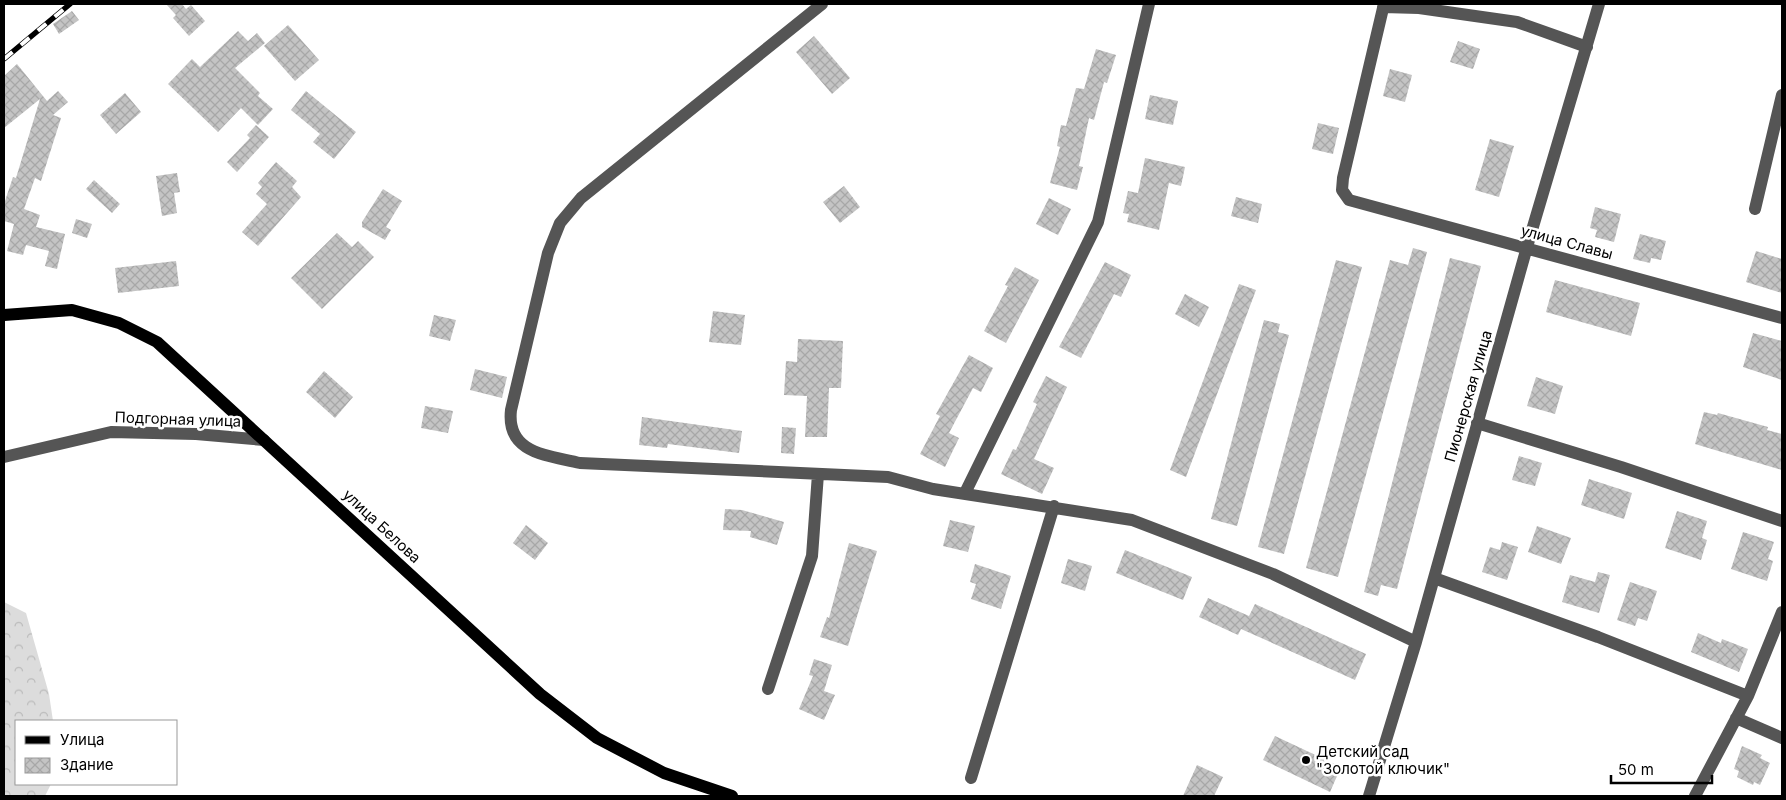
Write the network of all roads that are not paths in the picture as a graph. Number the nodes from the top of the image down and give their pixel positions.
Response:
1 (822, 4) edge
2 (1149, 4) edge
3 (1599, 4) edge
4 (1384, 6) edge
5 (1587, 47) junction
6 (1782, 95) edge
7 (1755, 209) dead end
8 (1527, 247) junction
9 (4, 315) edge
10 (1782, 318) edge
11 (1477, 422) junction
12 (264, 440) junction
13 (4, 458) edge
14 (818, 474) junction
15 (965, 493) junction
16 (1054, 506) junction
17 (1782, 521) edge
18 (1434, 578) junction
19 (1782, 612) edge
20 (1416, 642) junction
21 (768, 689) dead end
22 (1748, 696) junction
23 (1736, 718) junction
24 (1782, 738) edge
25 (971, 778) dead end
26 (732, 796) edge
27 (1369, 796) edge
28 (1694, 796) edge

1 - 14 street
2 - 15 street
3 - 5 street, Пионерская улица
4 - 5 street
4 - 8 street, улица Славы
5 - 8 street, Пионерская улица
6 - 7 street
8 - 10 street, улица Славы
8 - 11 street, Пионерская улица
9 - 12 main road, улица Белова
11 - 17 street
11 - 18 street, Пионерская улица
12 - 13 street, Подгорная улица
12 - 26 main road, улица Белова
14 - 15 street
14 - 21 street
15 - 16 street
16 - 20 street
16 - 25 street
18 - 20 street, Пионерская улица
18 - 22 street
19 - 22 street
20 - 27 street, Пионерская улица
22 - 23 street
23 - 24 street
23 - 28 street

